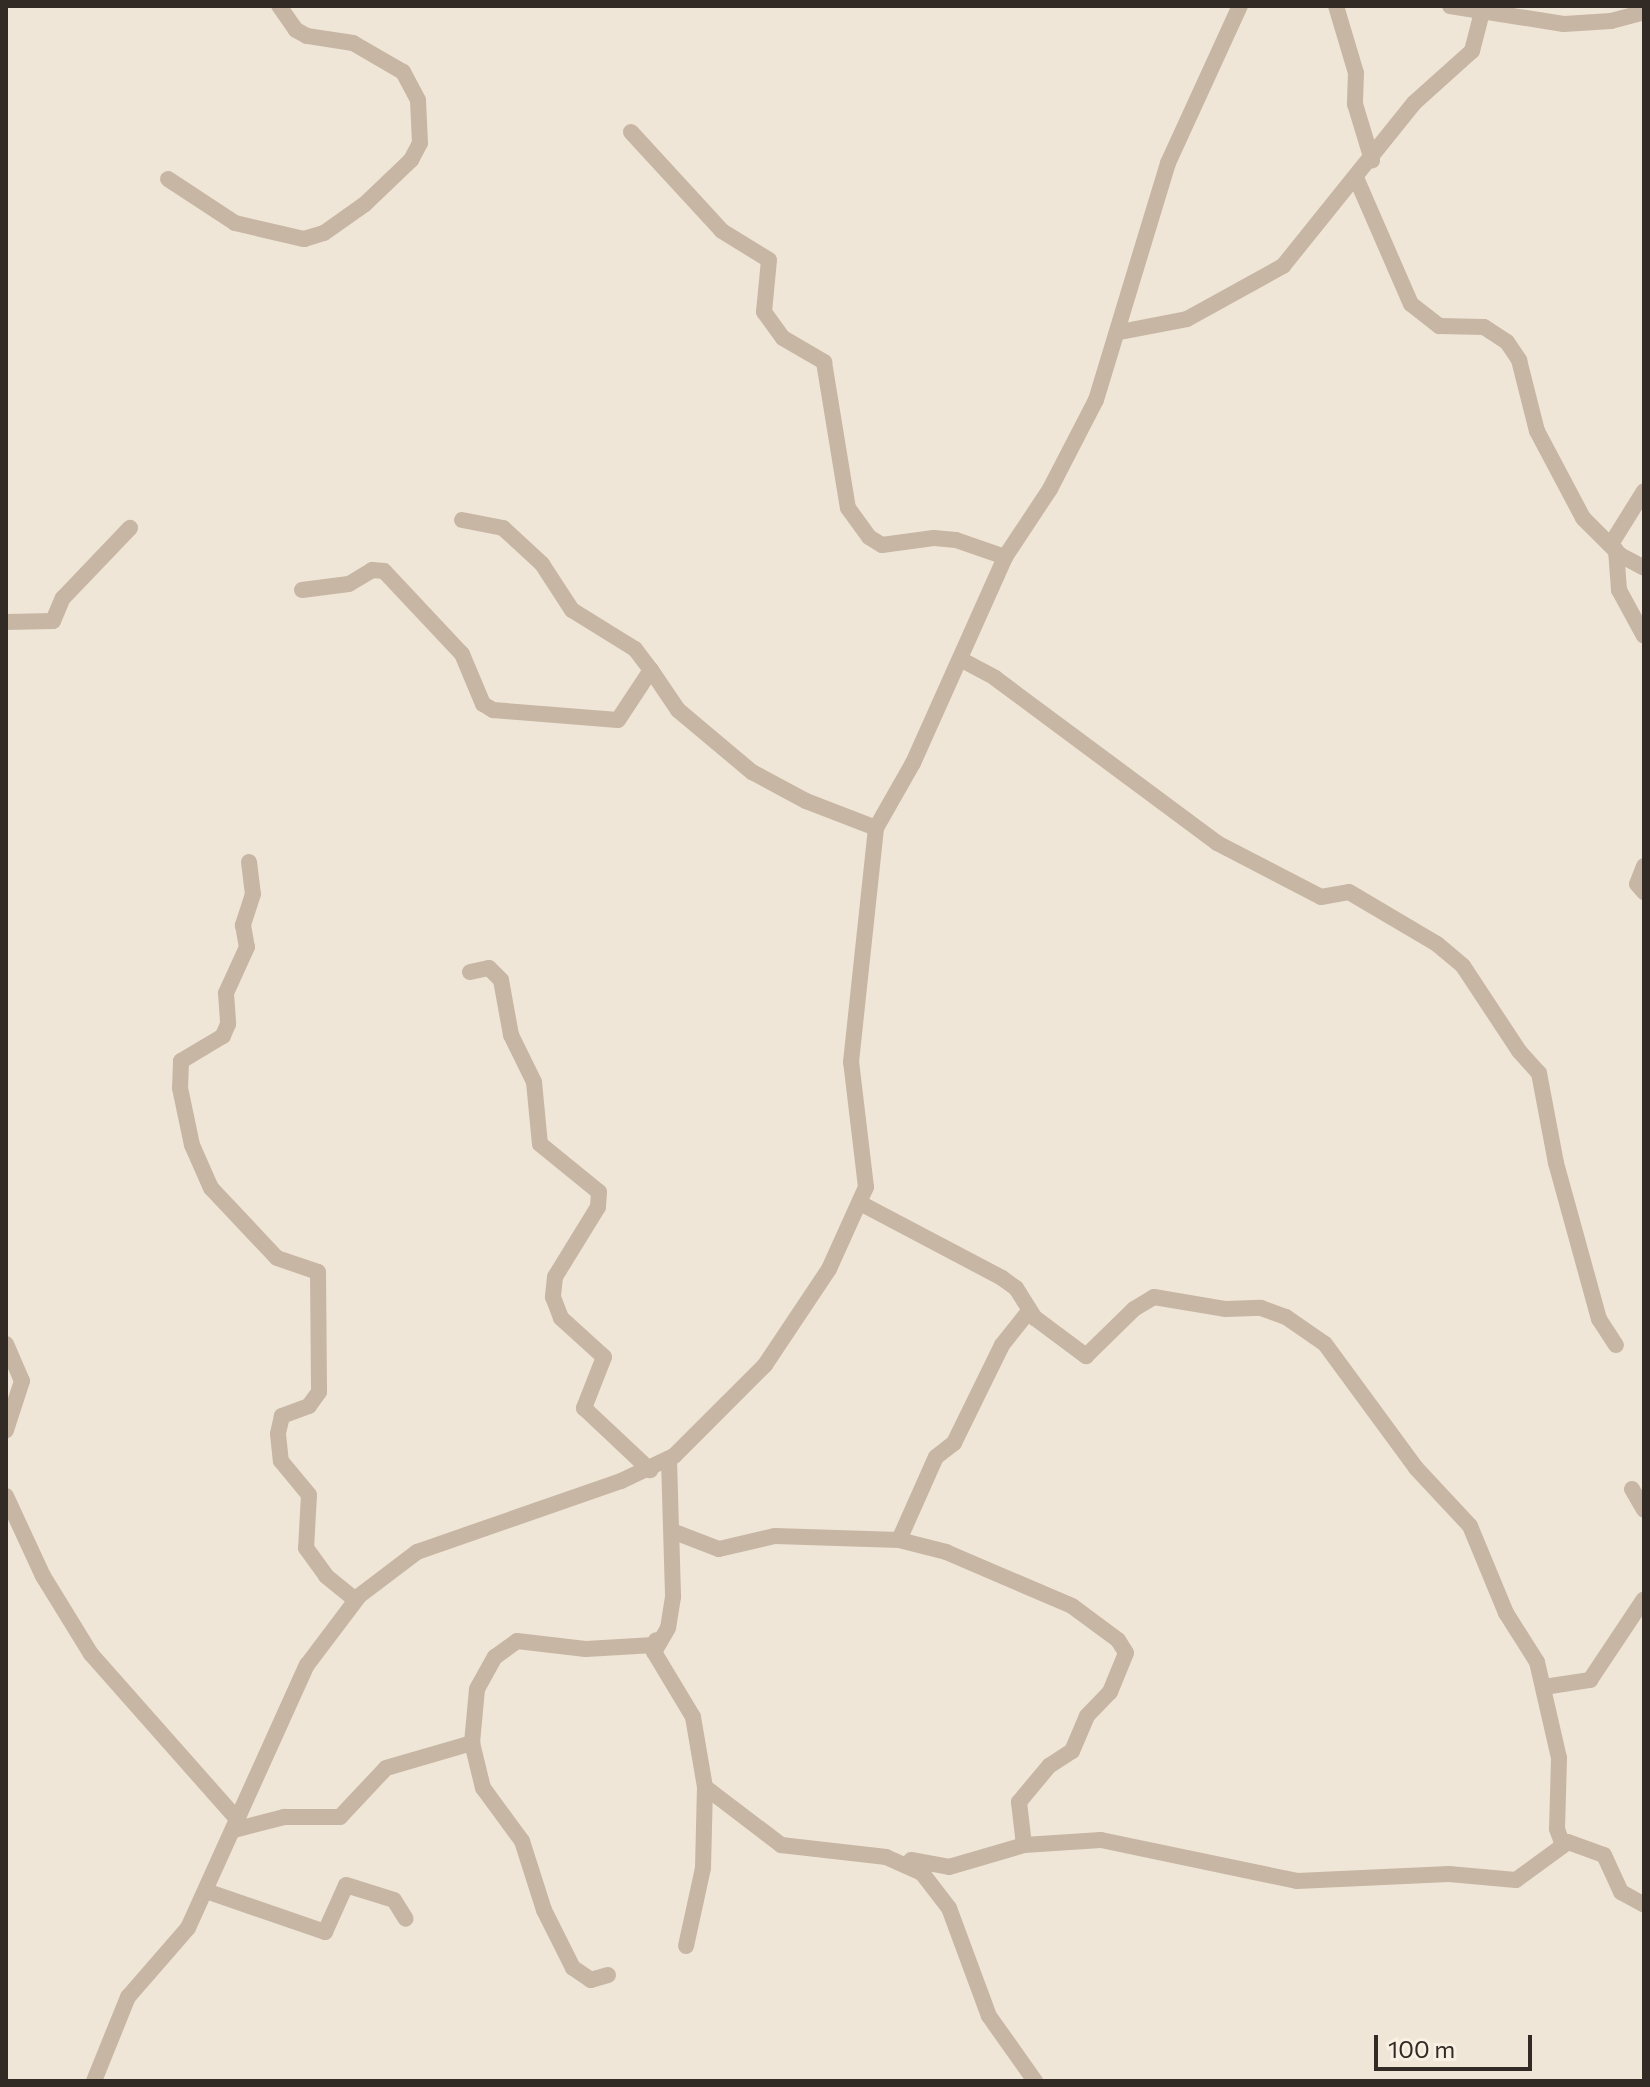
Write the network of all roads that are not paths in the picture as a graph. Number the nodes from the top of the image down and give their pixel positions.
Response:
1 (279, 6) edge
2 (1240, 6) edge
3 (1336, 6) edge
4 (1450, 6) edge
5 (1482, 12) junction
6 (1644, 12) edge
7 (631, 132) dead end
8 (1372, 160) junction
9 (168, 179) dead end
10 (1357, 180) junction
11 (1120, 332) junction
12 (1644, 491) edge
13 (462, 520) dead end
14 (130, 528) dead end
15 (1613, 547) junction
16 (1005, 557) junction
17 (1644, 568) edge
18 (302, 590) dead end
19 (6, 622) edge
20 (1644, 636) edge
21 (960, 659) junction
22 (651, 670) junction
23 (876, 828) junction
24 (249, 862) dead end
25 (1644, 866) edge
26 (1644, 892) edge
27 (470, 972) dead end
28 (860, 1203) junction
29 (1029, 1311) junction
30 (6, 1344) edge
31 (1616, 1345) dead end
32 (6, 1430) edge
33 (669, 1460) junction
34 (650, 1470) junction
35 (1632, 1489) dead end
36 (6, 1496) edge
37 (1644, 1510) edge
38 (672, 1531) junction
39 (899, 1540) junction
40 (1644, 1599) edge
41 (356, 1600) junction
42 (656, 1640) junction
43 (1544, 1687) junction
44 (472, 1743) junction
45 (705, 1787) junction
46 (236, 1826) junction
47 (1562, 1843) junction
48 (1024, 1845) junction
49 (886, 1857) junction
50 (206, 1891) junction
51 (1644, 1905) edge
52 (406, 1919) dead end
53 (686, 1946) dead end
54 (608, 1975) dead end
55 (94, 2081) edge
56 (1035, 2081) edge

1 - 9 street
2 - 11 street
3 - 8 street
4 - 5 street
5 - 6 street
5 - 8 street
7 - 16 street
8 - 10 street
10 - 11 street
10 - 15 street
11 - 16 street
12 - 15 street
13 - 22 street
14 - 19 street
15 - 17 street
15 - 20 street
16 - 21 street
18 - 22 street
21 - 23 street
21 - 31 street
22 - 23 street
23 - 28 street
24 - 41 street
25 - 26 street
27 - 34 street
28 - 29 street
28 - 33 street
29 - 39 street
29 - 43 street
30 - 32 street
33 - 34 street
33 - 38 street
34 - 41 street
35 - 37 street
36 - 46 street
38 - 39 street
38 - 42 street
39 - 48 street
40 - 43 street
41 - 46 street
42 - 44 street
42 - 45 street
43 - 47 street
44 - 46 street
44 - 54 street
45 - 49 street
45 - 53 street
46 - 50 street
47 - 48 street
47 - 51 street
48 - 49 street
49 - 56 street
50 - 52 street
50 - 55 street

